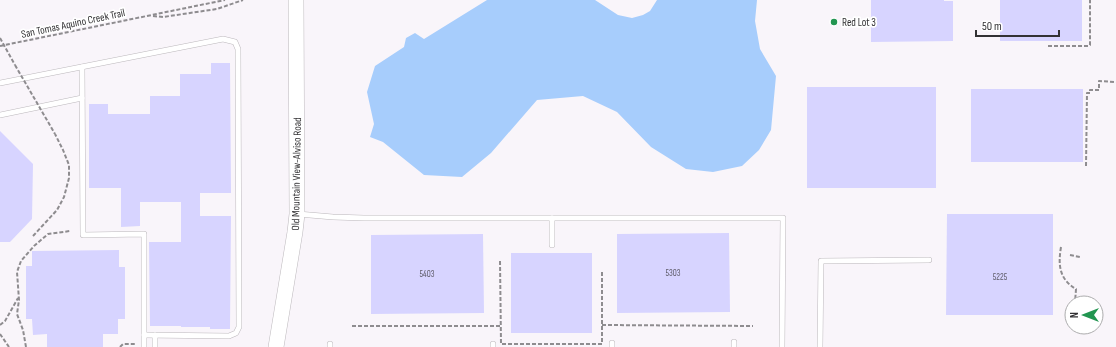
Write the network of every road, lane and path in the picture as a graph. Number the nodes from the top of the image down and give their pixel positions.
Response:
1 (225, 0) edge
2 (243, 0) edge
3 (296, 0) edge
4 (1090, 0) edge
5 (150, 15) junction
6 (0, 38) edge
7 (4, 45) junction
8 (0, 46) edge
9 (1048, 46) dead end
10 (82, 67) junction
11 (1116, 82) edge
12 (0, 83) edge
13 (82, 98) junction
14 (0, 115) edge
15 (1086, 166) dead end
16 (297, 214) junction
17 (552, 218) junction
18 (70, 231) dead end
19 (33, 236) dead end
20 (552, 245) dead end
21 (1061, 247) dead end
22 (1070, 256) dead end
23 (1080, 257) dead end
24 (929, 260) dead end
25 (500, 261) dead end
26 (602, 272) dead end
27 (1076, 295) edge
28 (19, 298) junction
29 (0, 324) edge
30 (602, 325) junction
31 (352, 326) dead end
32 (501, 326) junction
33 (753, 326) dead end
34 (0, 334) edge
35 (144, 336) junction
36 (155, 336) junction
37 (135, 344) dead end
38 (9, 347) edge
39 (26, 347) edge
40 (120, 347) edge
41 (144, 347) edge
42 (155, 347) edge
43 (276, 347) edge
44 (782, 347) edge
45 (820, 347) edge

1 - 5 path, San Tomas Aquino Creek Trail
2 - 5 path, San Tomas Aquino Creek Trail
3 - 16 street, Old Mountain View-Alviso Road
4 - 9 path
5 - 7 path, San Tomas Aquino Creek Trail
6 - 7 path
7 - 8 path, San Tomas Aquino Creek Trail
7 - 19 path, bridge
10 - 12 lane
10 - 13 lane
10 - 36 lane
11 - 15 path
13 - 14 lane
13 - 35 lane
16 - 17 lane
16 - 43 street, Old Mountain View-Alviso Road
17 - 20 lane
17 - 44 lane
18 - 28 path
21 - 27 path
22 - 23 path
24 - 45 lane
25 - 32 path
26 - 30 path
28 - 29 path
28 - 39 path
30 - 32 path
30 - 33 path
31 - 32 path
34 - 38 path
35 - 36 lane
35 - 41 lane
36 - 42 lane
37 - 40 path

